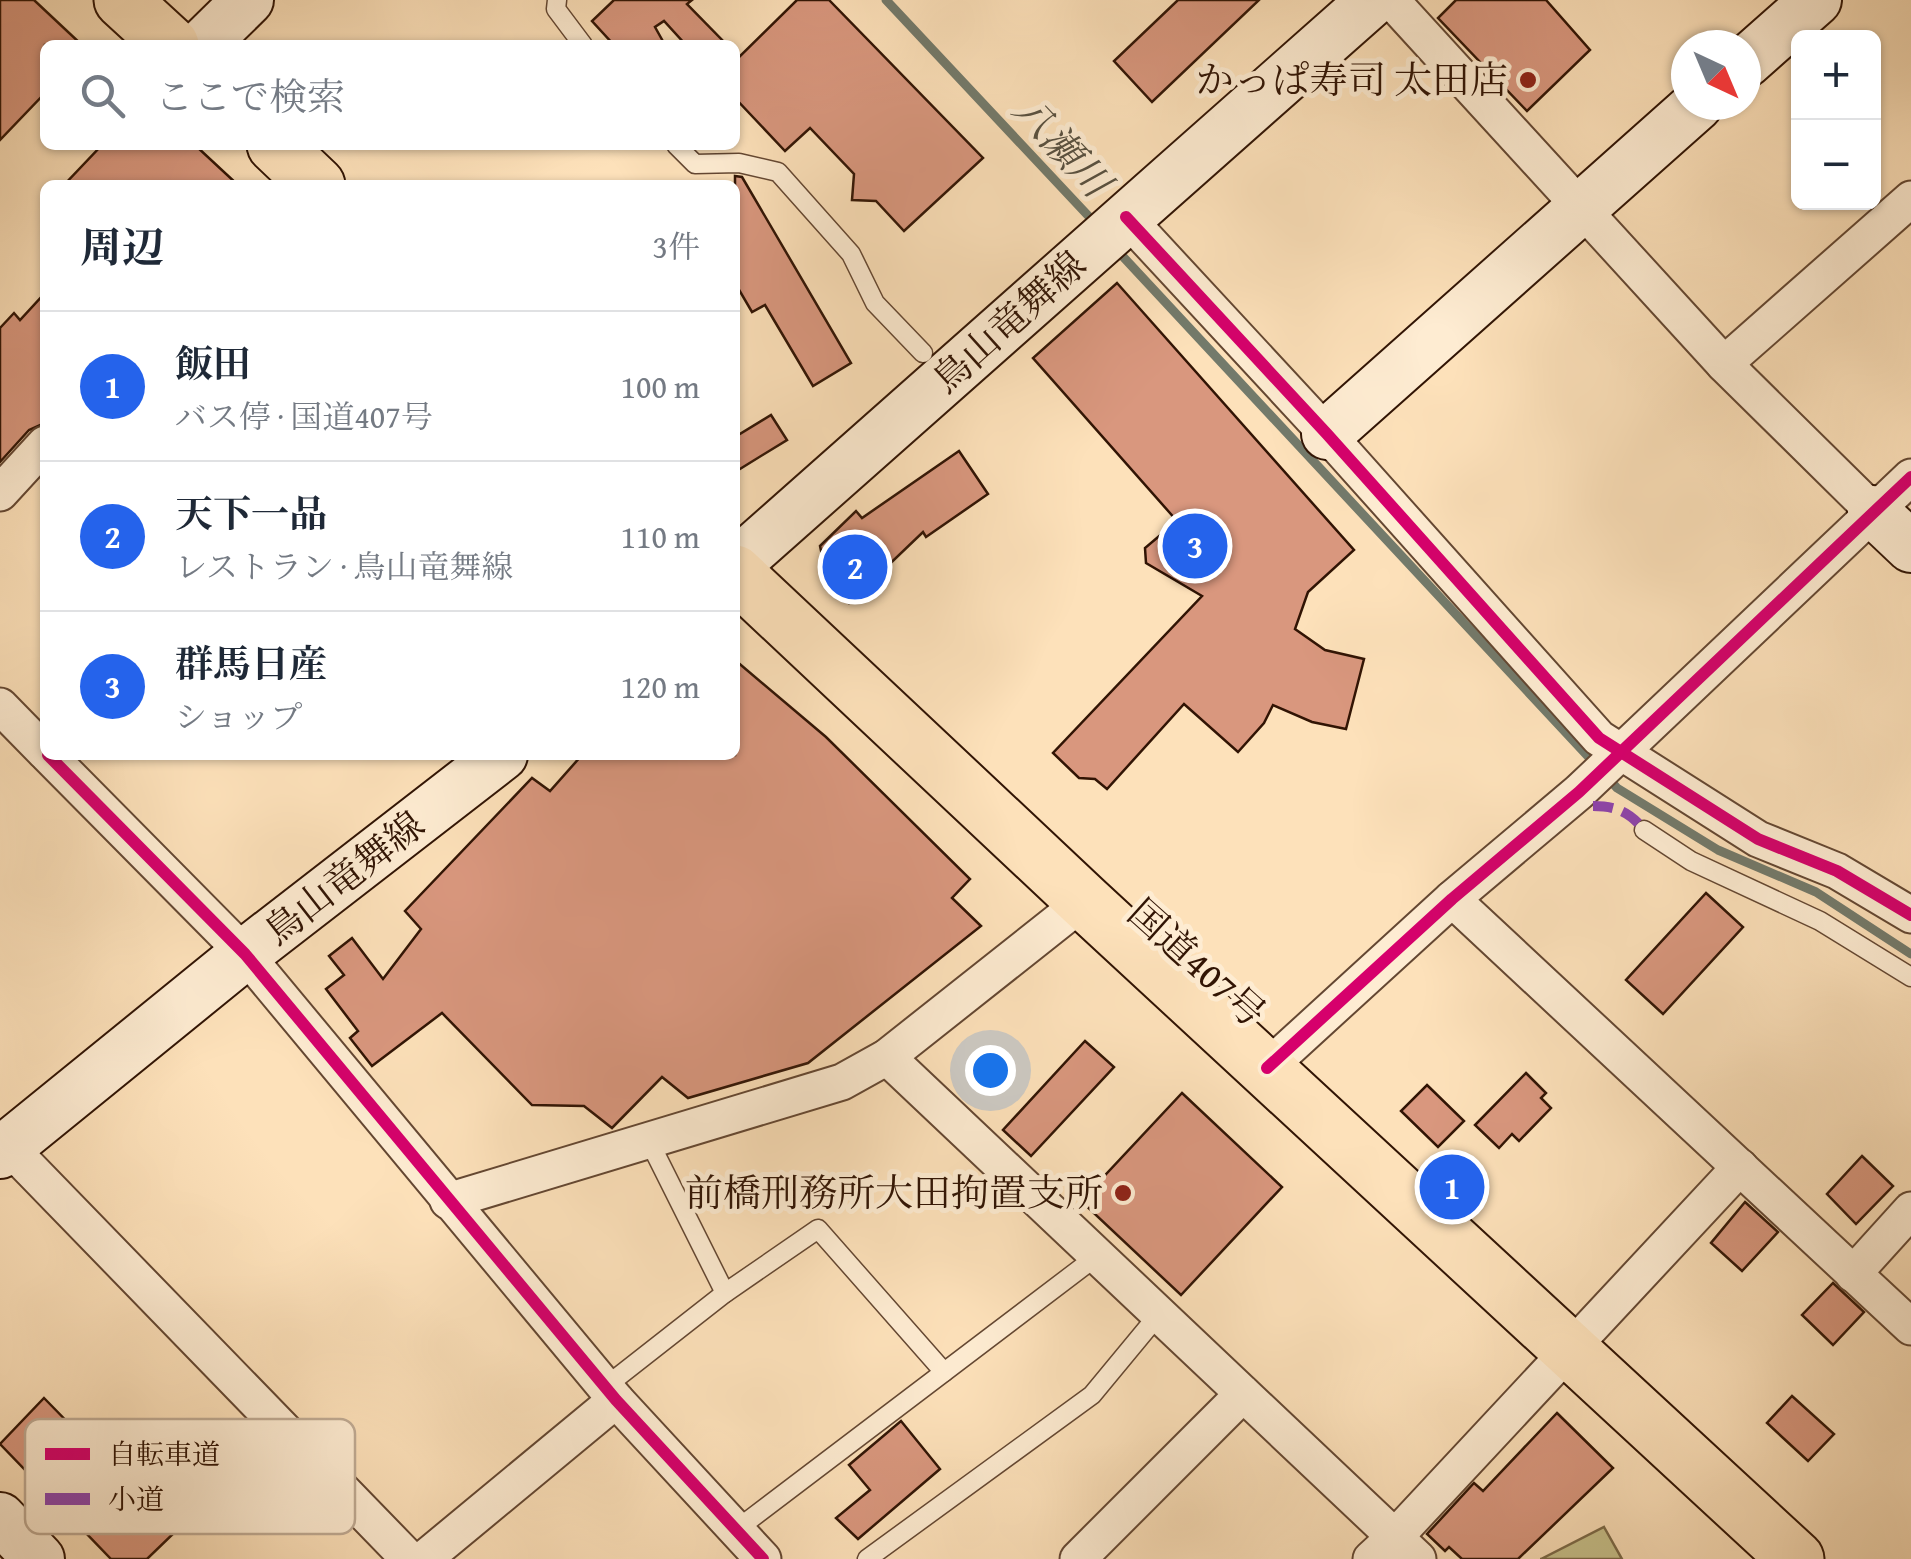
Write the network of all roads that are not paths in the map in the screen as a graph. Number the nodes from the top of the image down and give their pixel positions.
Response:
1 (122, 0) edge
2 (248, 0) edge
3 (557, 0) edge
4 (1373, 0) edge
5 (1391, 0) edge
6 (1816, 0) edge
7 (166, 40) edge
8 (207, 40) edge
9 (578, 40) edge
10 (1761, 49) edge
11 (1681, 120) edge
12 (681, 150) edge
13 (1911, 199) edge
14 (1581, 208) junction
15 (1113, 229) junction
16 (923, 354) dead end
17 (1724, 364) junction
18 (1327, 434) junction
19 (40, 449) edge
20 (1911, 477) edge
21 (0, 493) edge
22 (1874, 511) junction
23 (1911, 546) edge
24 (740, 561) edge
25 (740, 578) edge
26 (0, 706) edge
27 (40, 746) edge
28 (1622, 752) junction
29 (54, 760) edge
30 (489, 760) edge
31 (1644, 830) dead end
32 (1452, 899) junction
33 (1084, 902) junction
34 (1911, 916) edge
35 (245, 954) junction
36 (1911, 977) edge
37 (887, 1057) junction
38 (1267, 1068) junction
39 (649, 1141) junction
40 (4, 1150) edge
41 (1740, 1167) junction
42 (448, 1202) junction
43 (1911, 1210) edge
44 (1097, 1256) junction
45 (1853, 1274) junction
46 (725, 1293) junction
47 (1159, 1314) junction
48 (1911, 1327) edge
49 (1570, 1350) junction
50 (944, 1372) junction
51 (611, 1394) junction
52 (1244, 1394) junction
53 (270, 1419) edge
54 (355, 1504) edge
55 (0, 1518) edge
56 (736, 1530) junction
57 (1395, 1552) edge
58 (40, 1559) edge
59 (409, 1559) edge
60 (424, 1559) edge
61 (762, 1559) edge
62 (866, 1559) edge
63 (1078, 1559) edge
64 (1796, 1559) edge

1 - 7 highway
2 - 8 main road
3 - 9 lane
4 - 15 main road, 鳥山竜舞線
5 - 14 street
6 - 10 main road
11 - 14 main road
12 - 16 lane
13 - 17 street
14 - 17 street
14 - 18 main road
15 - 18 street
15 - 24 main road, 鳥山竜舞線
17 - 22 street
18 - 28 street
19 - 21 street
20 - 22 street
22 - 23 main road
22 - 28 street
25 - 33 highway, 国道407号
26 - 27 street
28 - 32 street
28 - 34 street
29 - 35 street
30 - 35 main road, 鳥山竜舞線
31 - 36 lane
32 - 38 street
32 - 41 street
33 - 37 street
33 - 38 highway, 国道407号
35 - 40 main road, 鳥山竜舞線
35 - 42 street
37 - 39 street
37 - 44 street
38 - 49 highway, 国道407号
39 - 42 street
39 - 46 lane
40 - 53 street
41 - 45 street
41 - 49 street
42 - 51 street
43 - 45 street
44 - 47 street
44 - 50 lane
45 - 48 street
46 - 50 lane
46 - 51 lane
47 - 52 street
47 - 62 lane
49 - 57 street
49 - 64 highway, 国道407号
50 - 56 lane
51 - 56 street
51 - 60 street
52 - 57 street
52 - 63 street
54 - 59 street
55 - 58 main road
56 - 61 street

